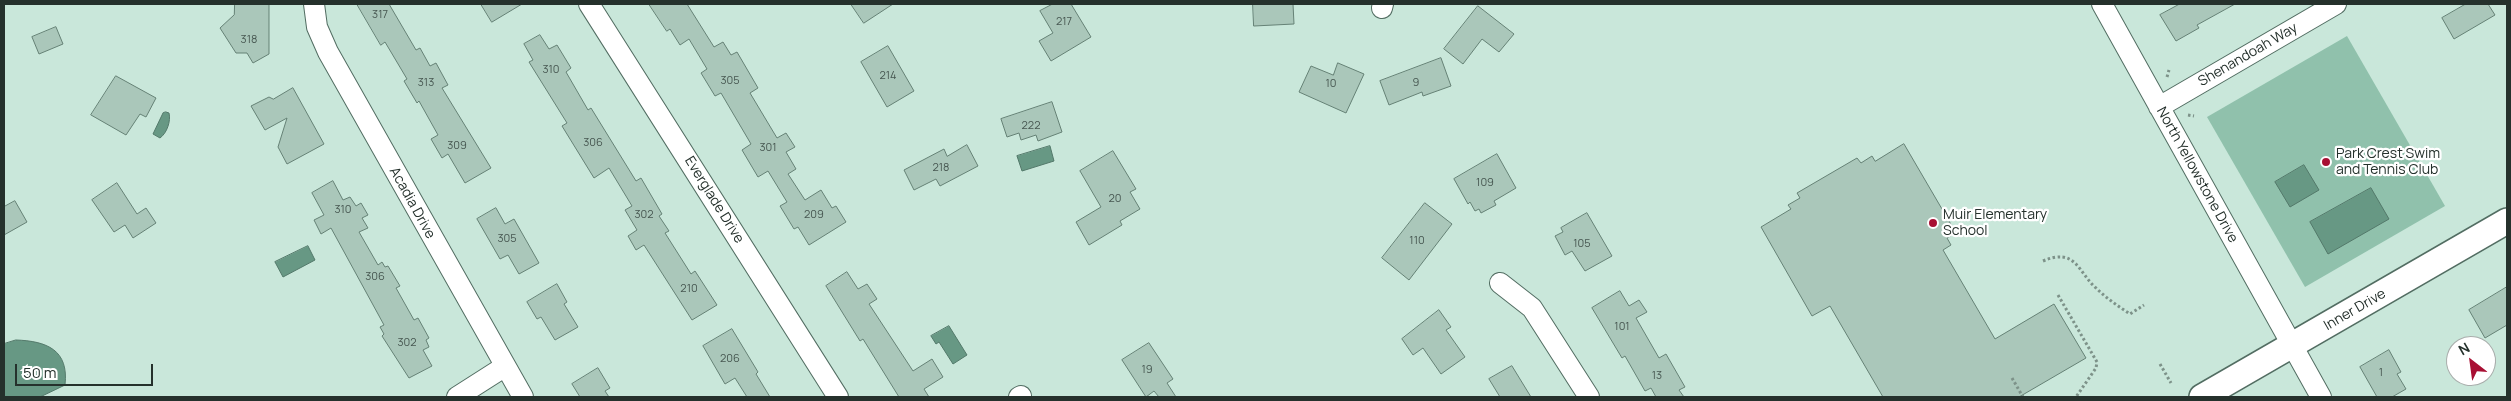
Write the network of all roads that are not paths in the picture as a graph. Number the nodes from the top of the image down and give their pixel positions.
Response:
1 (314, 4) edge
2 (589, 4) edge
3 (2102, 4) edge
4 (2336, 4) edge
5 (2159, 106) junction
6 (2507, 221) edge
7 (1500, 283) dead end
8 (2292, 346) junction
9 (504, 367) junction
10 (457, 397) edge
11 (523, 397) edge
12 (838, 397) edge
13 (1589, 397) edge
14 (2202, 397) edge
15 (2321, 397) edge

1 - 9 street, Acadia Drive
2 - 12 street, Everglade Drive
3 - 5 street, North Yellowstone Drive
4 - 5 street, Shenandoah Way
5 - 8 street, North Yellowstone Drive
6 - 8 street, Inner Drive
7 - 13 street
8 - 14 street, Inner Drive
8 - 15 street, North Yellowstone Drive
9 - 10 street
9 - 11 street, Acadia Drive

